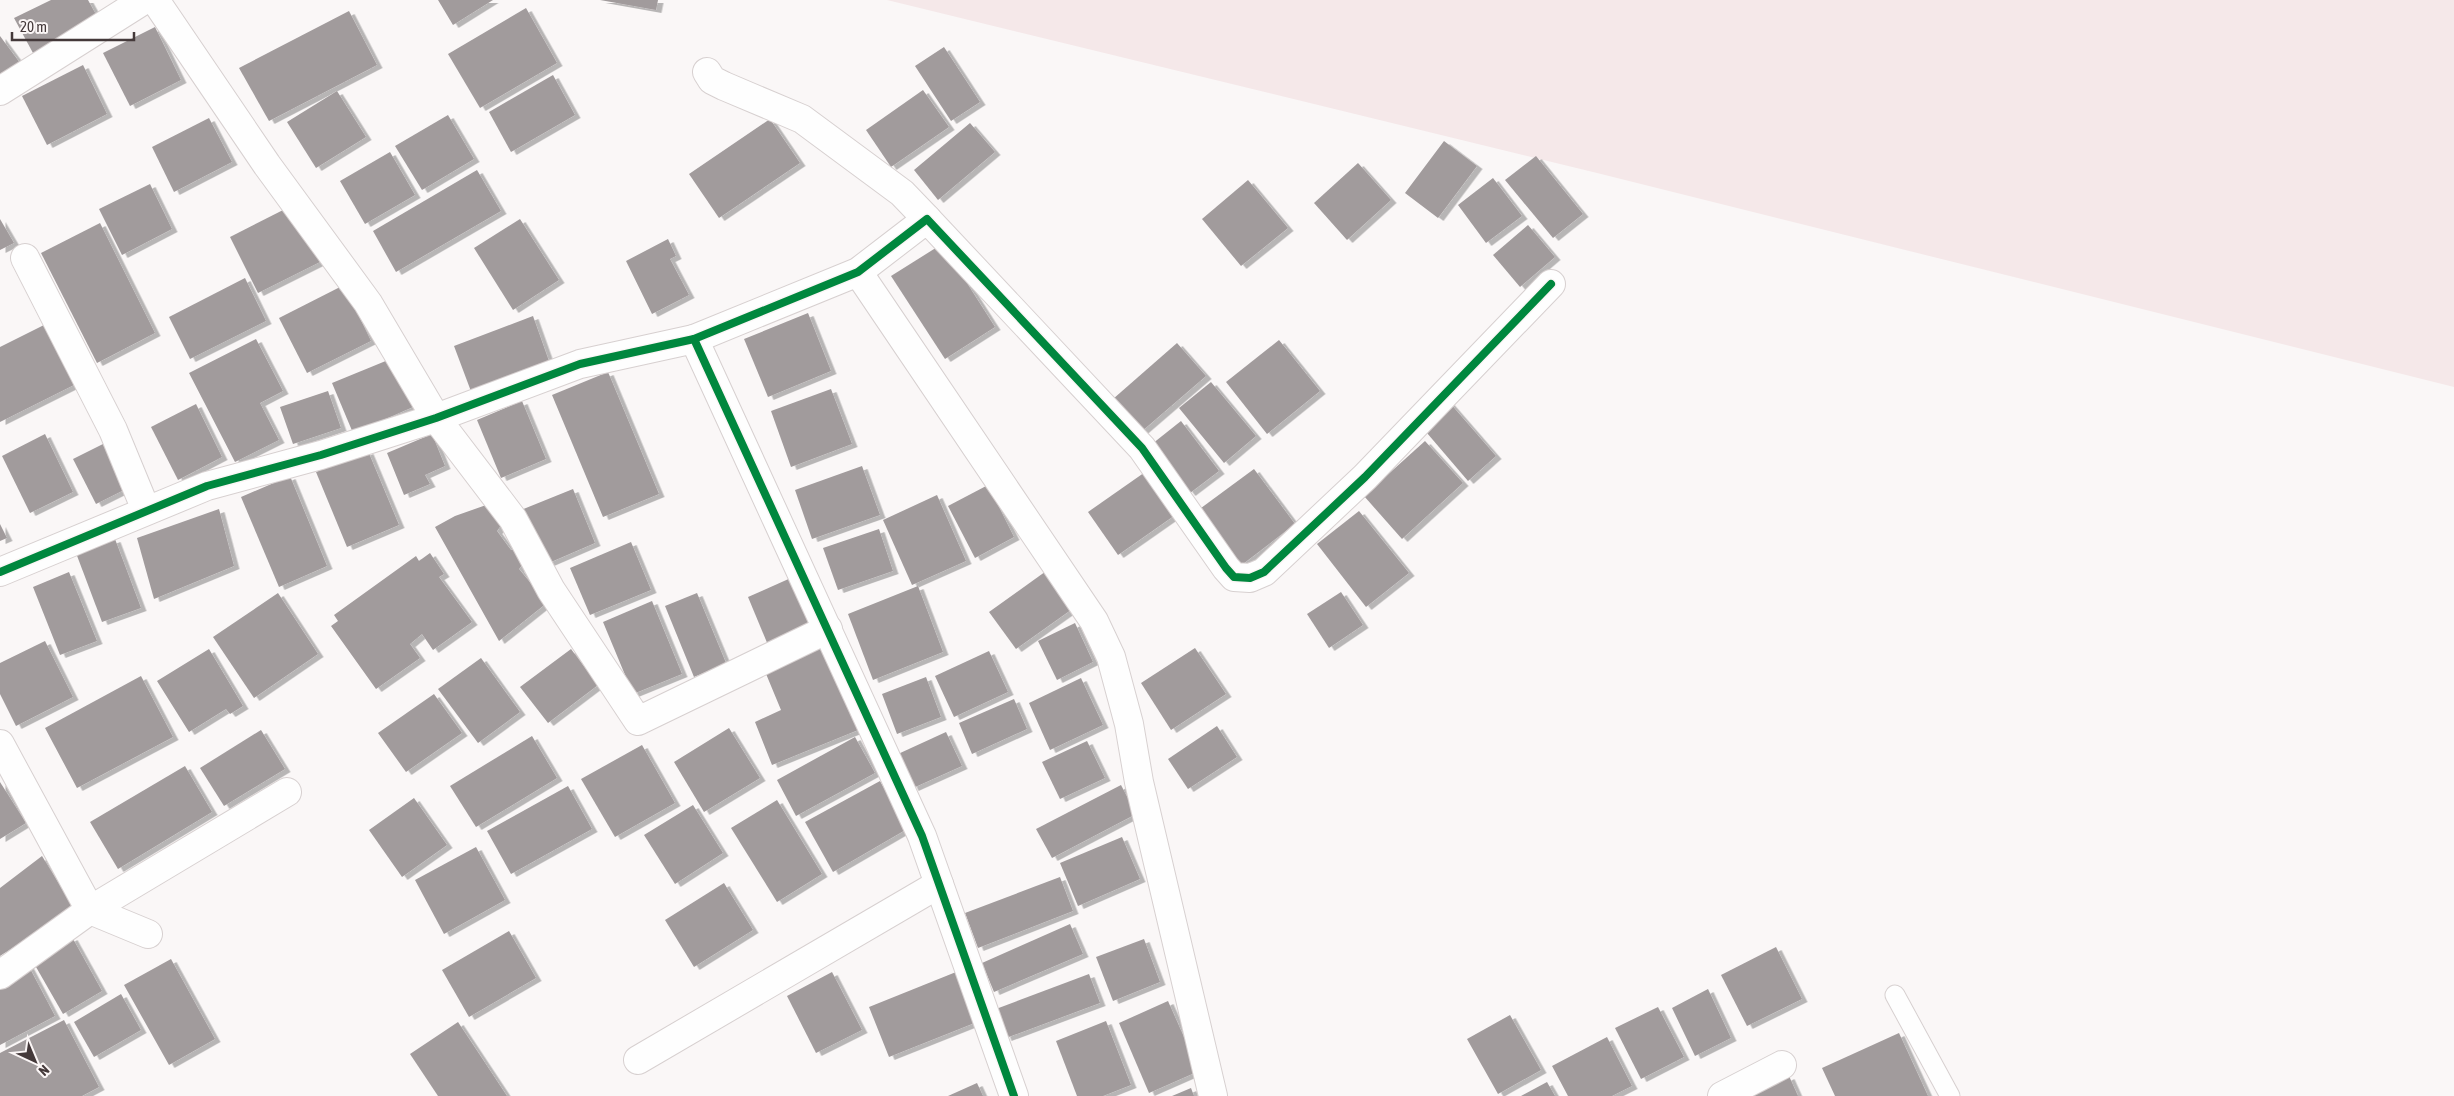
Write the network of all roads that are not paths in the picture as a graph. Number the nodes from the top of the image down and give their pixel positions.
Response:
1 (144, 0) edge
2 (155, 0) edge
3 (707, 72) dead end
4 (0, 91) edge
5 (927, 219) junction
6 (26, 258) dead end
7 (858, 272) junction
8 (1551, 284) dead end
9 (694, 339) junction
10 (436, 418) junction
11 (146, 510) junction
12 (0, 572) edge
13 (828, 629) junction
14 (0, 744) edge
15 (287, 792) dead end
16 (939, 884) junction
17 (90, 910) junction
18 (148, 934) dead end
19 (0, 976) edge
20 (1895, 995) dead end
21 (638, 1060) dead end
22 (1782, 1065) dead end
23 (1014, 1096) edge
24 (1213, 1096) edge
25 (1722, 1096) edge
26 (1950, 1096) edge

1 - 4 street
2 - 10 street
3 - 5 street
5 - 7 street
5 - 8 street
6 - 11 street
7 - 9 street
7 - 24 street
9 - 10 street
9 - 13 street
10 - 11 street
10 - 13 street
11 - 12 street
13 - 16 street
14 - 17 street
15 - 17 street
16 - 21 street
16 - 23 street
17 - 18 street
17 - 19 street
20 - 26 lane
22 - 25 street

